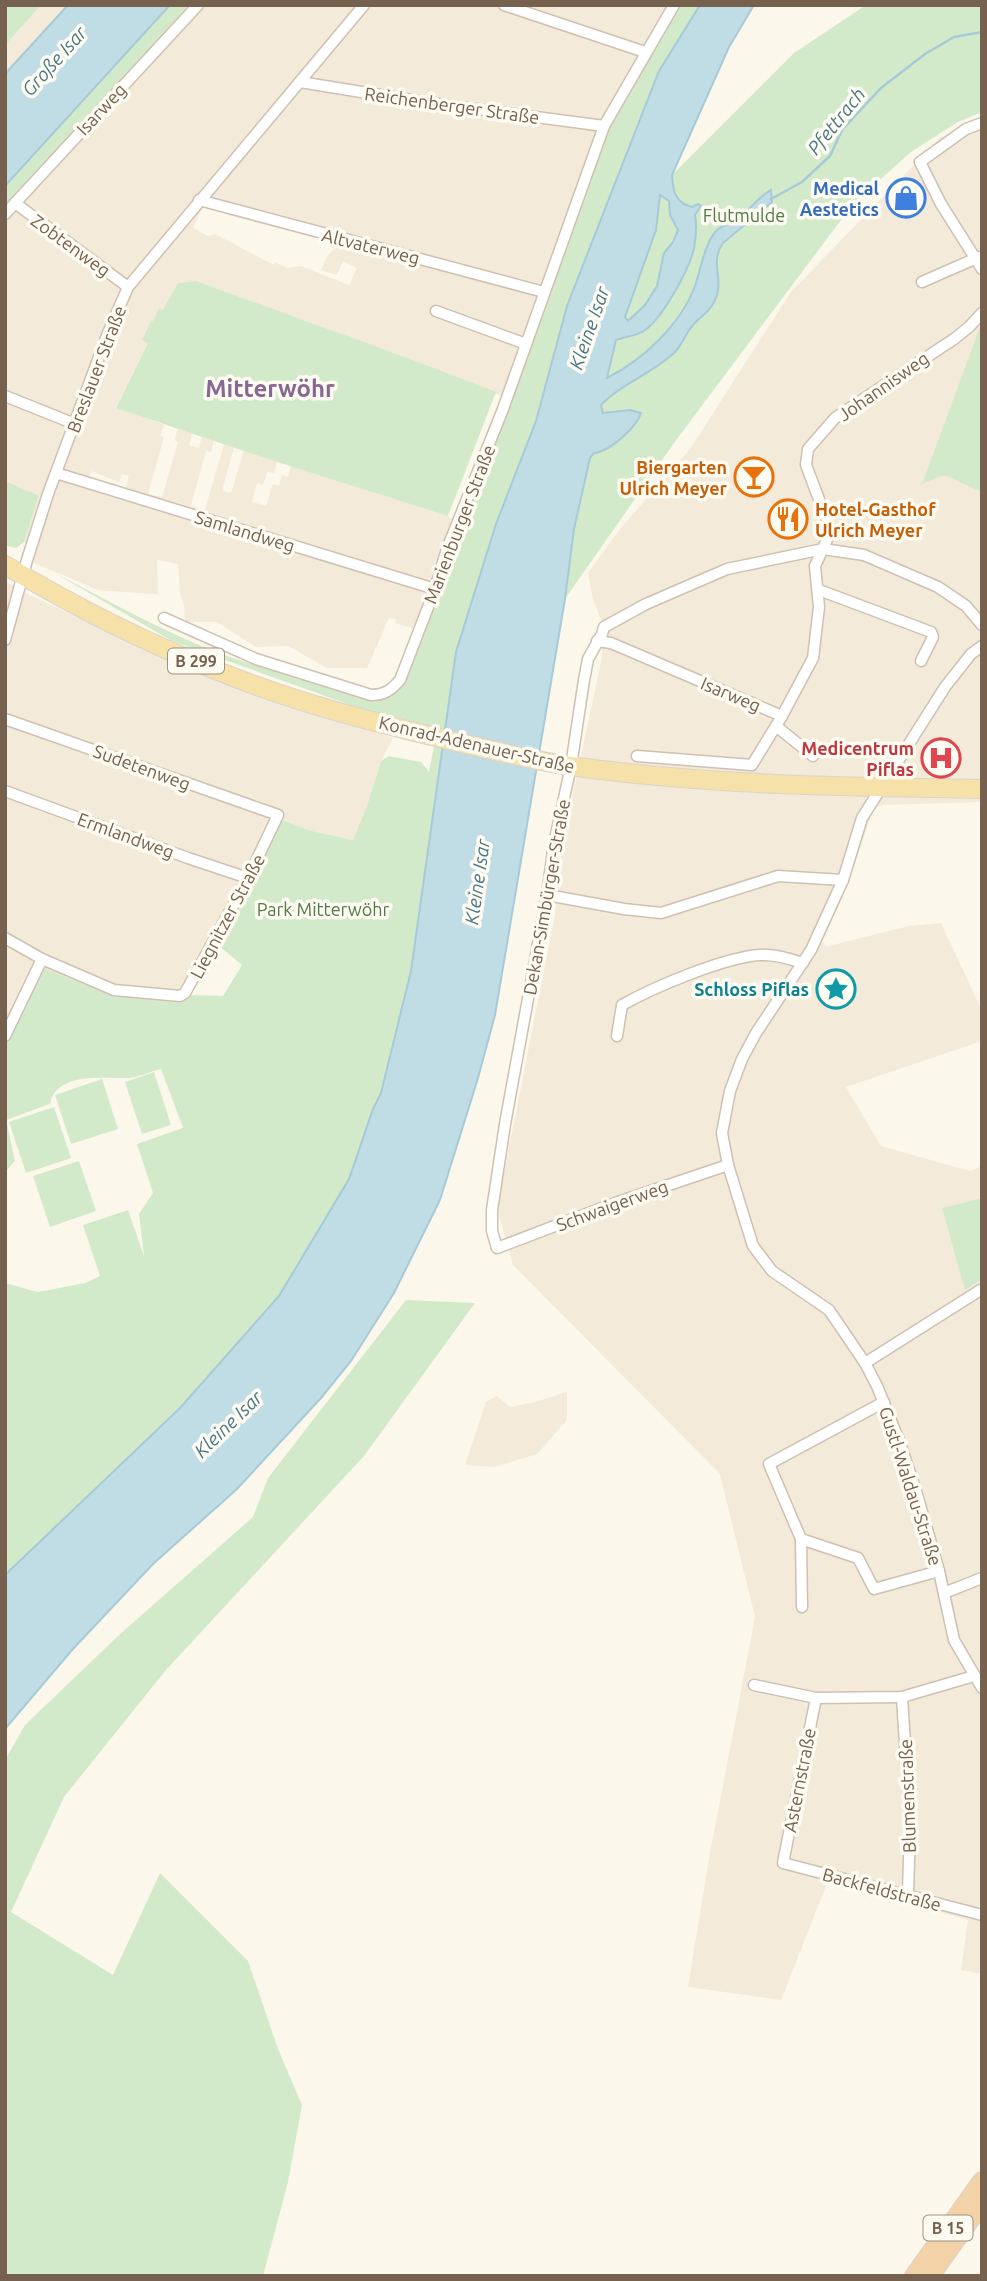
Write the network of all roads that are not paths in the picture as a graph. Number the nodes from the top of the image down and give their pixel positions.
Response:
1 (198, 5) edge
2 (364, 5) edge
3 (505, 5) edge
4 (674, 5) edge
5 (645, 52) junction
6 (300, 82) junction
7 (982, 123) edge
8 (604, 126) junction
9 (199, 200) junction
10 (15, 204) junction
11 (5, 214) edge
12 (980, 261) edge
13 (922, 282) dead end
14 (128, 287) junction
15 (544, 292) junction
16 (436, 311) dead end
17 (982, 313) edge
18 (526, 344) junction
19 (5, 396) edge
20 (75, 425) junction
21 (56, 474) junction
22 (823, 550) junction
23 (5, 565) edge
24 (23, 575) junction
25 (435, 589) junction
26 (818, 590) junction
27 (164, 618) dead end
28 (982, 625) edge
29 (5, 640) edge
30 (597, 640) junction
31 (982, 646) edge
32 (921, 662) dead end
33 (5, 719) edge
34 (779, 721) junction
35 (637, 756) dead end
36 (813, 756) dead end
37 (566, 765) junction
38 (880, 788) junction
39 (982, 789) edge
40 (5, 791) edge
41 (278, 816) joint
42 (248, 878) junction
43 (843, 880) junction
44 (547, 895) junction
45 (5, 938) edge
46 (42, 959) junction
47 (803, 963) junction
48 (5, 1036) edge
49 (617, 1036) dead end
50 (728, 1165) junction
51 (497, 1248) joint
52 (982, 1289) edge
53 (865, 1363) junction
54 (884, 1402) junction
55 (801, 1539) junction
56 (939, 1572) junction
57 (982, 1578) edge
58 (944, 1593) junction
59 (802, 1606) dead end
60 (974, 1676) junction
61 (754, 1685) dead end
62 (982, 1688) edge
63 (902, 1697) junction
64 (816, 1698) junction
65 (783, 1863) joint
66 (908, 1894) junction
67 (982, 1915) edge
68 (982, 2181) edge
69 (982, 2203) edge
70 (914, 2276) edge
71 (930, 2276) edge

1 - 10 street, Isarweg
2 - 6 street, Breslauer Straße
3 - 5 street
4 - 5 street, Marienburger Straße
5 - 8 street, Marienburger Straße
6 - 8 street, Reichenberger Straße
6 - 9 street, Breslauer Straße
7 - 12 street
8 - 15 street, Marienburger Straße
9 - 14 street, Breslauer Straße
9 - 15 street, Altvaterweg
10 - 11 street, Isarweg
10 - 14 street, Zobtenweg
12 - 13 street
14 - 20 street, Breslauer Straße
15 - 18 street, Marienburger Straße
16 - 18 street
17 - 22 street, Johannisweg
18 - 25 street, Marienburger Straße
19 - 20 street
20 - 21 street, Breslauer Straße
21 - 24 street, Breslauer Straße
21 - 25 street, Samlandweg
22 - 26 street, Johannisweg
22 - 28 street, Dekan-Simbürger-Straße
22 - 30 street, Dekan-Simbürger-Straße
23 - 24 main road, Konrad-Adenauer-Straße / B 299
24 - 29 street, Breslauer Straße
24 - 37 main road, Konrad-Adenauer-Straße / B 299
25 - 27 street, Marienburger Straße
26 - 32 street
26 - 34 street, Johannisweg
30 - 34 street, Isarweg
30 - 37 street, Dekan-Simbürger-Straße
31 - 38 street, Gustl-Waldau-Straße
33 - 41 street, Sudetenweg
34 - 35 street, Isarweg
34 - 36 street
37 - 38 main road, Konrad-Adenauer-Straße / B 299
37 - 44 street, Dekan-Simbürger-Straße
38 - 39 main road, Konrad-Adenauer-Straße / B 299
38 - 43 street, Gustl-Waldau-Straße
40 - 42 street, Ermlandweg
41 - 42 street, Liegnitzer Straße
42 - 46 street, Liegnitzer Straße
43 - 44 street
43 - 47 street, Gustl-Waldau-Straße
44 - 51 street, Dekan-Simbürger-Straße
45 - 46 street, Liegnitzer Straße
46 - 48 street
47 - 49 street
47 - 50 street, Gustl-Waldau-Straße
50 - 51 street, Schwaigerweg
50 - 53 street, Gustl-Waldau-Straße
52 - 53 street
53 - 54 street, Gustl-Waldau-Straße
54 - 55 street
54 - 56 street, Gustl-Waldau-Straße
55 - 56 street
55 - 59 street
56 - 58 street, Gustl-Waldau-Straße
57 - 58 street
58 - 60 street, Gustl-Waldau-Straße
60 - 62 street, Gustl-Waldau-Straße
60 - 63 street
61 - 64 street
63 - 64 street
63 - 66 street, Blumenstraße
64 - 65 street, Asternstraße
65 - 66 street, Backfeldstraße
66 - 67 street, Backfeldstraße
68 - 70 highway, B 15
69 - 71 highway, B 15

